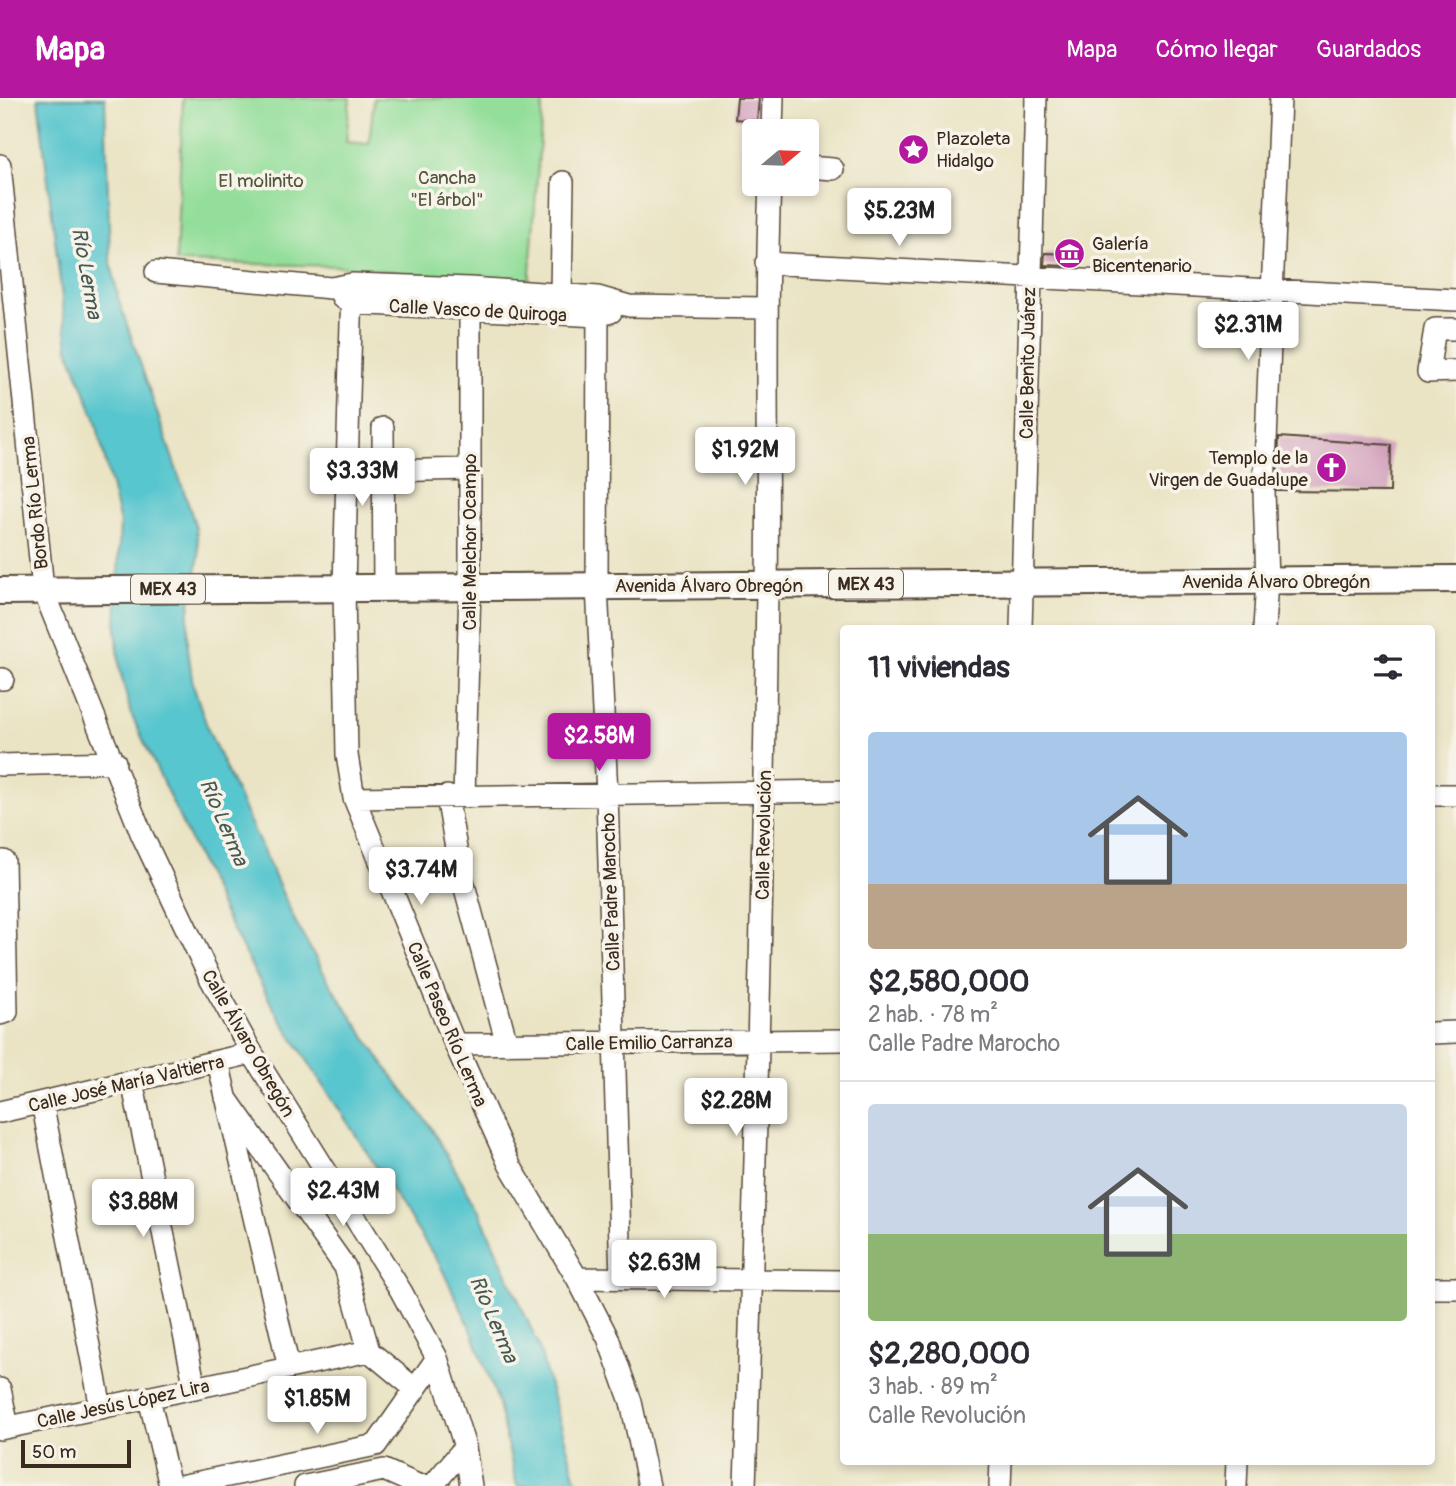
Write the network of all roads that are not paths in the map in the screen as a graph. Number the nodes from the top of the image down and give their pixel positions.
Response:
1 (773, 98) edge
2 (1036, 98) edge
3 (1280, 98) edge
4 (772, 119) edge
5 (0, 165) edge
6 (819, 168) edge
7 (833, 169) dead end
8 (563, 183) dead end
9 (769, 196) edge
10 (766, 263) junction
11 (156, 272) dead end
12 (1029, 275) junction
13 (470, 288) junction
14 (1272, 289) junction
15 (344, 292) junction
16 (561, 294) junction
17 (1456, 300) edge
18 (598, 306) junction
19 (765, 308) junction
20 (470, 309) junction
21 (1456, 328) edge
22 (1456, 371) edge
23 (383, 428) dead end
24 (470, 469) junction
25 (383, 471) junction
26 (1456, 579) edge
27 (1267, 581) junction
28 (1021, 583) junction
29 (767, 585) junction
30 (597, 586) junction
31 (470, 587) junction
32 (344, 588) junction
33 (384, 588) junction
34 (51, 589) junction
35 (1, 590) edge
36 (1021, 625) edge
37 (1264, 625) edge
38 (115, 762) junction
39 (0, 765) edge
40 (763, 791) junction
41 (840, 791) edge
42 (607, 794) junction
43 (1435, 794) edge
44 (1456, 795) edge
45 (455, 796) junction
46 (354, 798) junction
47 (2, 861) edge
48 (4, 1013) edge
49 (1435, 1032) edge
50 (1456, 1032) edge
51 (840, 1040) edge
52 (760, 1041) junction
53 (615, 1042) junction
54 (455, 1044) junction
55 (507, 1044) junction
56 (252, 1053) junction
57 (218, 1062) junction
58 (132, 1082) junction
59 (226, 1098) junction
60 (42, 1102) junction
61 (0, 1111) edge
62 (577, 1278) junction
63 (621, 1278) junction
64 (752, 1280) junction
65 (840, 1281) edge
66 (1435, 1288) edge
67 (1456, 1289) edge
68 (369, 1351) junction
69 (436, 1358) junction
70 (289, 1368) junction
71 (0, 1388) edge
72 (195, 1388) junction
73 (415, 1389) junction
74 (149, 1398) junction
75 (101, 1408) junction
76 (4, 1428) edge
77 (376, 1445) junction
78 (465, 1447) junction
79 (1001, 1465) edge
80 (1237, 1465) edge
81 (384, 1470) junction
82 (170, 1486) edge
83 (180, 1486) edge
84 (305, 1486) edge
85 (420, 1486) edge
86 (471, 1486) edge
87 (649, 1486) edge
88 (745, 1486) edge
89 (1000, 1486) edge
90 (1236, 1486) edge

1 - 4 street
2 - 12 street, Calle Benito Juárez
3 - 14 street
5 - 34 street, Bordo Río Lerma
6 - 7 street
8 - 16 street
9 - 10 street, Calle Revolución
10 - 12 street
10 - 19 street, Calle Revolución
11 - 15 street, Calle Vasco de Quiroga
12 - 14 street
12 - 28 street, Calle Benito Juárez
13 - 15 street, Calle Vasco de Quiroga
13 - 16 street, Calle Vasco de Quiroga
13 - 20 street, Calle Melchor Ocampo
14 - 17 street
14 - 27 street
15 - 20 street, Calle Vasco de Quiroga
15 - 32 street, Calle Paseo Río Lerma
16 - 18 street, Calle Vasco de Quiroga
18 - 19 street, Calle Vasco de Quiroga
18 - 20 street, Calle Vasco de Quiroga
18 - 30 street, Calle Padre Marocho
19 - 29 street, Calle Revolución
20 - 24 street, Calle Melchor Ocampo
21 - 22 street
23 - 25 street
24 - 25 street
24 - 31 street, Calle Melchor Ocampo
25 - 33 street
26 - 27 main road, Avenida Álvaro Obregón / MEX 43
27 - 28 main road, Avenida Álvaro Obregón / MEX 43
27 - 37 street
28 - 29 main road, Avenida Álvaro Obregón / MEX 43
28 - 36 street, Calle Benito Juárez
29 - 30 main road, Avenida Álvaro Obregón / MEX 43
29 - 40 street, Calle Revolución
30 - 31 main road, Avenida Álvaro Obregón / MEX 43
30 - 42 street, Calle Padre Marocho
31 - 33 main road, Avenida Álvaro Obregón / MEX 43
31 - 45 street, Calle Melchor Ocampo
32 - 33 main road, Avenida Álvaro Obregón / MEX 43
32 - 34 main road, Avenida Álvaro Obregón / MEX 43
32 - 46 street, Calle Paseo Río Lerma
34 - 35 main road, Avenida Álvaro Obregón / MEX 43
34 - 38 street, Calle Álvaro Obregón
38 - 39 street
38 - 56 street, Calle Álvaro Obregón
40 - 41 street
40 - 42 street
40 - 52 street, Calle Revolución
42 - 45 street
42 - 53 street, Calle Padre Marocho
43 - 44 street
45 - 46 street
45 - 55 street, Calle Melchor Ocampo
46 - 54 street, Calle Paseo Río Lerma
47 - 48 street
49 - 50 street
51 - 52 street, Calle Emilio Carranza
52 - 53 street, Calle Emilio Carranza
52 - 64 street, Calle Revolución
53 - 55 street, Calle Emilio Carranza
53 - 63 street, Calle Padre Marocho
54 - 55 street, Calle Emilio Carranza
54 - 62 street, Calle Paseo Río Lerma
56 - 57 street, Calle José María Valtierra
56 - 69 street, Calle Álvaro Obregón
57 - 58 street, Calle José María Valtierra
57 - 59 street
58 - 60 street, Calle José María Valtierra
58 - 72 street
59 - 68 street
59 - 70 street
60 - 61 street, Calle José María Valtierra
60 - 75 street
62 - 63 street
62 - 87 street, Calle Paseo Río Lerma
63 - 64 street
64 - 65 street
64 - 88 street, Calle Revolución
66 - 67 street
68 - 70 street, Calle Jesús López Lira
68 - 73 street
69 - 73 street
69 - 78 street, Calle Álvaro Obregón
70 - 72 street, Calle Jesús López Lira
71 - 76 street
72 - 74 street, Calle Jesús López Lira
73 - 77 street
74 - 75 street, Calle Jesús López Lira
74 - 82 street
75 - 76 street, Calle Jesús López Lira
77 - 81 street
77 - 83 street
78 - 85 street
78 - 86 street, Calle Álvaro Obregón
79 - 89 street
80 - 90 street
81 - 84 street
81 - 85 street

